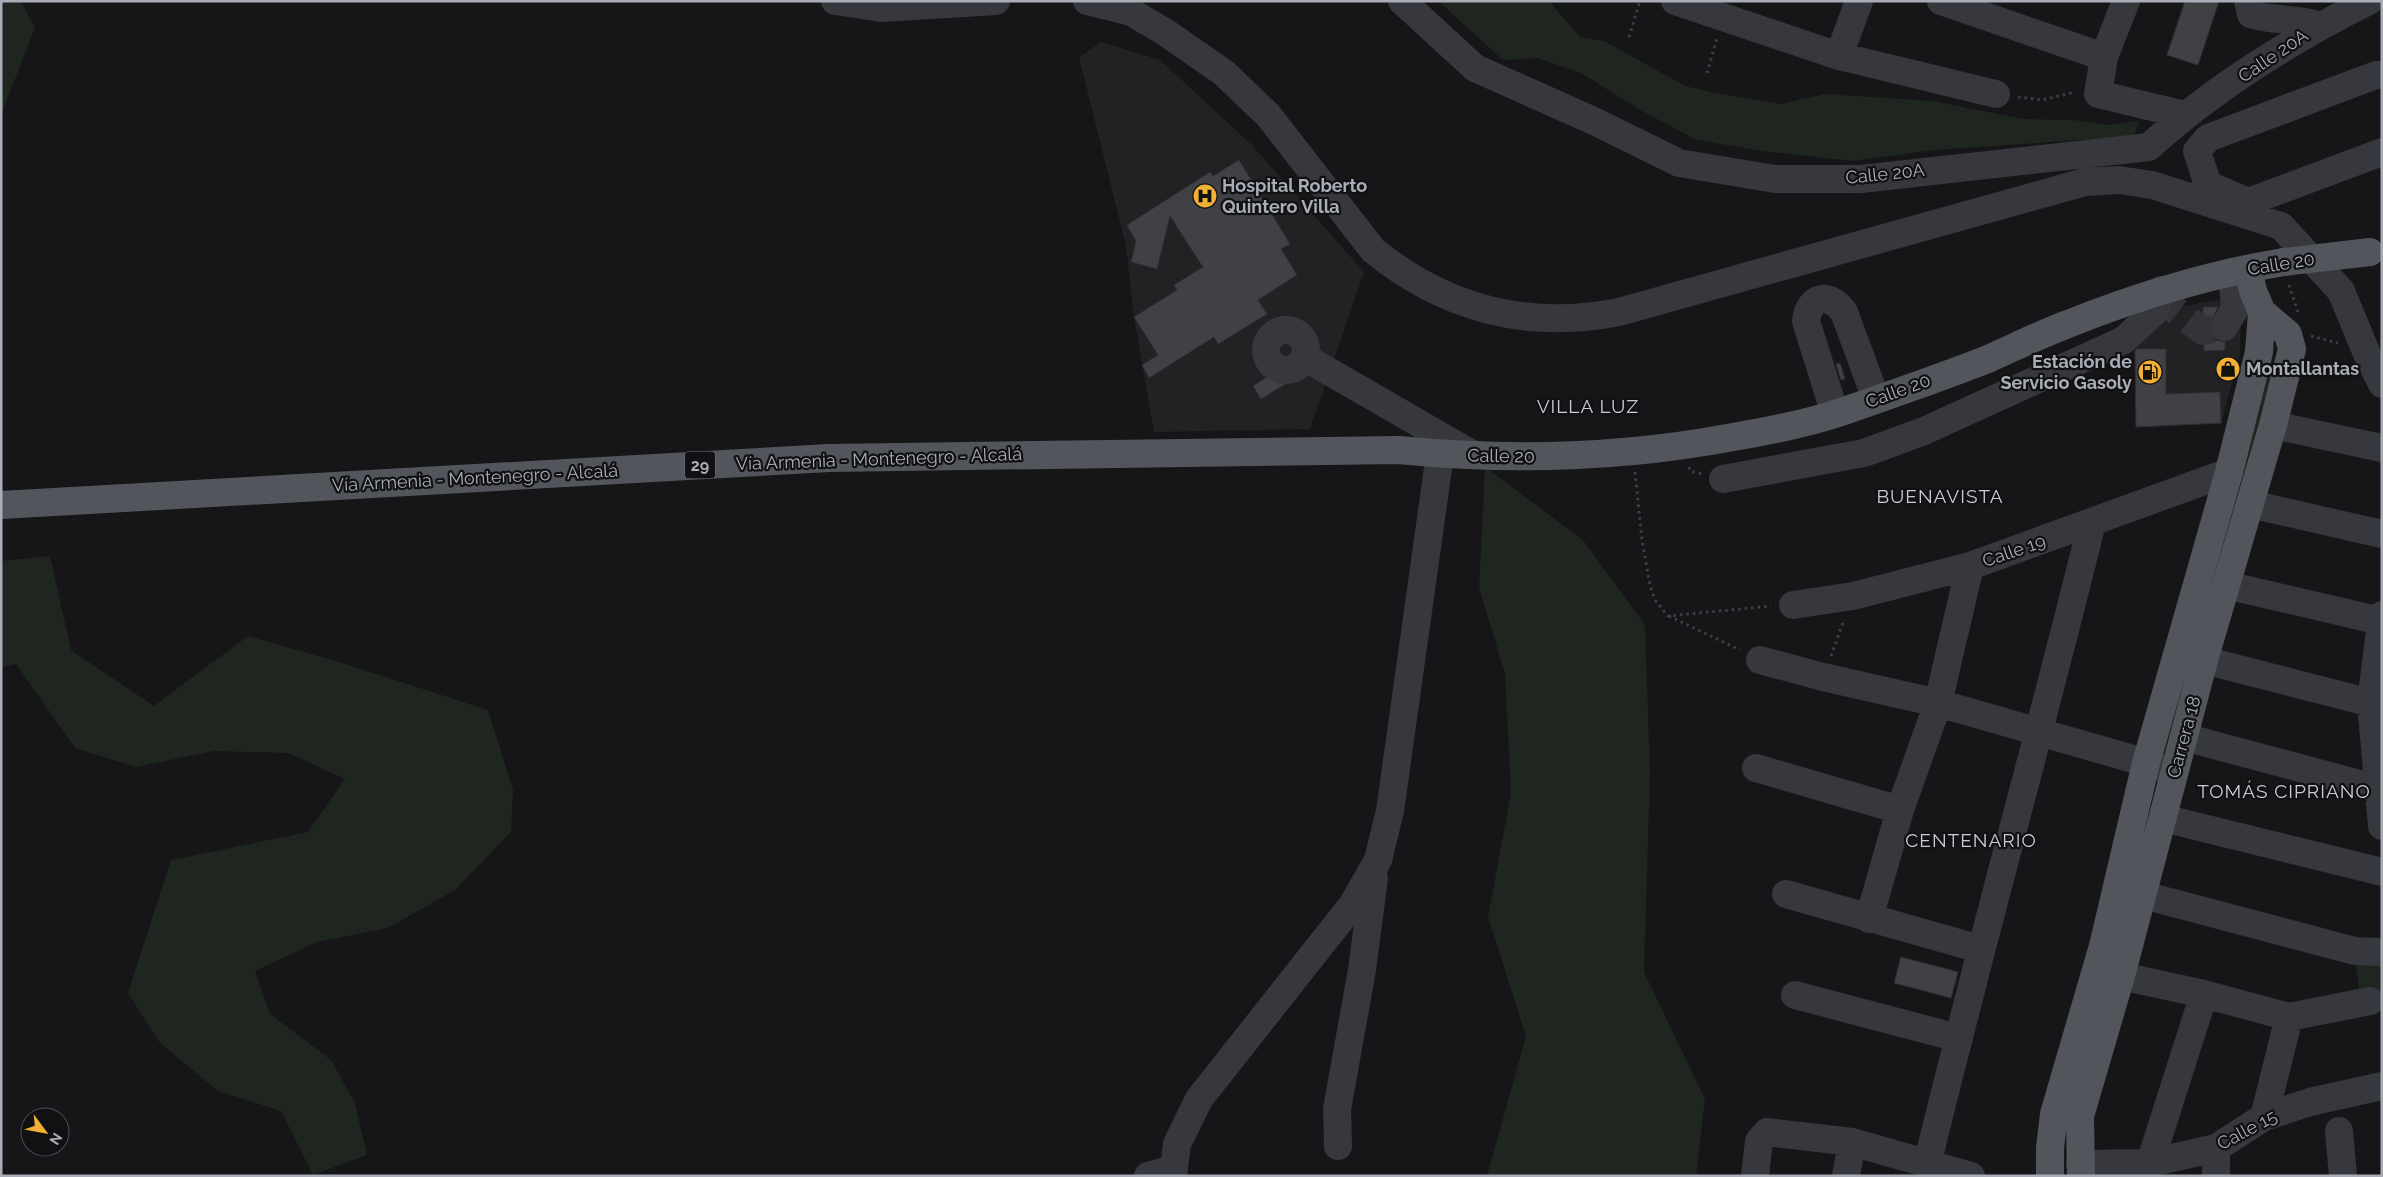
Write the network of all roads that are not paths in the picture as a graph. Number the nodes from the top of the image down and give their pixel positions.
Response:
1 (835, 1) edge
2 (996, 1) edge
3 (1086, 1) edge
4 (1402, 1) edge
5 (1675, 1) edge
6 (1859, 1) edge
7 (1940, 1) edge
8 (2126, 1) edge
9 (2248, 1) edge
10 (2369, 1) edge
11 (2319, 26) junction
12 (1839, 56) junction
13 (2104, 57) junction
14 (2382, 75) edge
15 (1996, 94) road end
16 (2185, 115) junction
17 (2149, 147) junction
18 (2382, 152) edge
19 (2098, 180) junction
20 (2376, 251) edge
21 (2240, 270) junction
22 (2161, 290) junction
23 (2262, 312) junction
24 (2224, 327) dead end
25 (1304, 357) dead end
26 (2382, 384) edge
27 (1876, 399) junction
28 (1385, 403) junction
29 (1835, 414) junction
30 (2273, 425) junction
31 (2382, 448) edge
32 (1399, 450) junction
33 (1440, 454) junction
34 (1477, 456) junction
35 (2229, 472) junction
36 (1724, 479) dead end
37 (2250, 504) junction
38 (1, 505) edge
39 (2092, 523) junction
40 (2382, 534) edge
41 (1970, 566) junction
42 (2226, 585) junction
43 (1793, 606) road end
44 (2381, 618) edge
45 (1760, 660) road end
46 (2204, 660) junction
47 (1938, 703) junction
48 (2371, 703) junction
49 (2040, 733) junction
50 (2184, 737) junction
51 (2146, 763) junction
52 (1756, 768) dead end
53 (2174, 771) junction
54 (2378, 789) junction
55 (1900, 810) junction
56 (2163, 818) junction
57 (2382, 826) edge
58 (1378, 860) junction
59 (2382, 872) edge
60 (1786, 894) dead end
61 (2143, 895) junction
62 (1868, 919) junction
63 (1980, 949) junction
64 (2380, 952) dead end
65 (2121, 976) junction
66 (2204, 994) junction
67 (1795, 995) dead end
68 (2370, 1001) dead end
69 (2289, 1017) junction
70 (1958, 1038) junction
71 (2382, 1086) edge
72 (2264, 1117) junction
73 (2339, 1131) dead end
74 (1852, 1142) junction
75 (1338, 1146) dead end
76 (2216, 1148) junction
77 (2150, 1163) junction
78 (1928, 1170) edge
79 (2081, 1170) edge
80 (1165, 1174) edge
81 (1755, 1176) edge
82 (1846, 1176) edge
83 (1971, 1176) edge
84 (2050, 1176) edge
85 (2216, 1176) edge
86 (2344, 1176) edge

1 - 2 street
3 - 19 street
4 - 17 street, Calle 20A
5 - 12 street
6 - 12 street
7 - 13 street
8 - 13 street
9 - 11 street
10 - 11 street, Calle 20A
11 - 16 street, Calle 20A
12 - 15 street
13 - 16 street
14 - 18 street
16 - 17 street, Calle 20A
17 - 19 street
19 - 26 street
20 - 21 main road, Calle 20, bridge
21 - 22 main road, Calle 20
21 - 23 main road, Carrera 18
21 - 24 street
22 - 27 main road, Calle 20
22 - 36 street
23 - 30 main road, Carrera 18
23 - 35 main road, Carrera 18
25 - 28 street
27 - 29 main road, Calle 20
27 - 29 street
28 - 32 street
28 - 34 street
29 - 34 main road, Calle 20
30 - 31 street
30 - 37 main road, Carrera 18
32 - 33 main road, Calle 20
32 - 38 main road, Vía Armenia - Montenegro - Alcalá / 29
33 - 34 main road, Calle 20
33 - 58 street
35 - 39 street, Calle 19
35 - 51 main road, Carrera 18
37 - 40 street
37 - 42 main road, Carrera 18
39 - 41 street, Calle 19
39 - 49 street
41 - 43 street, Calle 19
41 - 47 street
42 - 44 street
42 - 46 main road, Carrera 18
44 - 48 street
45 - 47 street
46 - 48 street
46 - 50 main road, Carrera 18
47 - 49 street
47 - 55 street
48 - 54 street
49 - 51 street
49 - 63 street
50 - 53 main road, Carrera 18
50 - 54 street
51 - 53 street
51 - 84 main road, Carrera 18
52 - 55 street
53 - 56 main road, Carrera 18
54 - 57 street
55 - 62 street
56 - 59 street
56 - 61 main road, Carrera 18
58 - 75 street
58 - 80 street
60 - 62 street
61 - 64 street
61 - 65 main road, Carrera 18
62 - 63 street
63 - 70 street
65 - 66 street
65 - 79 main road, Carrera 18
66 - 69 street
66 - 77 street
67 - 70 street
68 - 69 street
69 - 72 street
70 - 78 street
71 - 72 street, Calle 15
72 - 76 street, Calle 15
73 - 86 street
74 - 78 street
74 - 81 street
74 - 82 street
76 - 77 street, Calle 15
76 - 85 street
77 - 79 street, Calle 15
78 - 83 street

